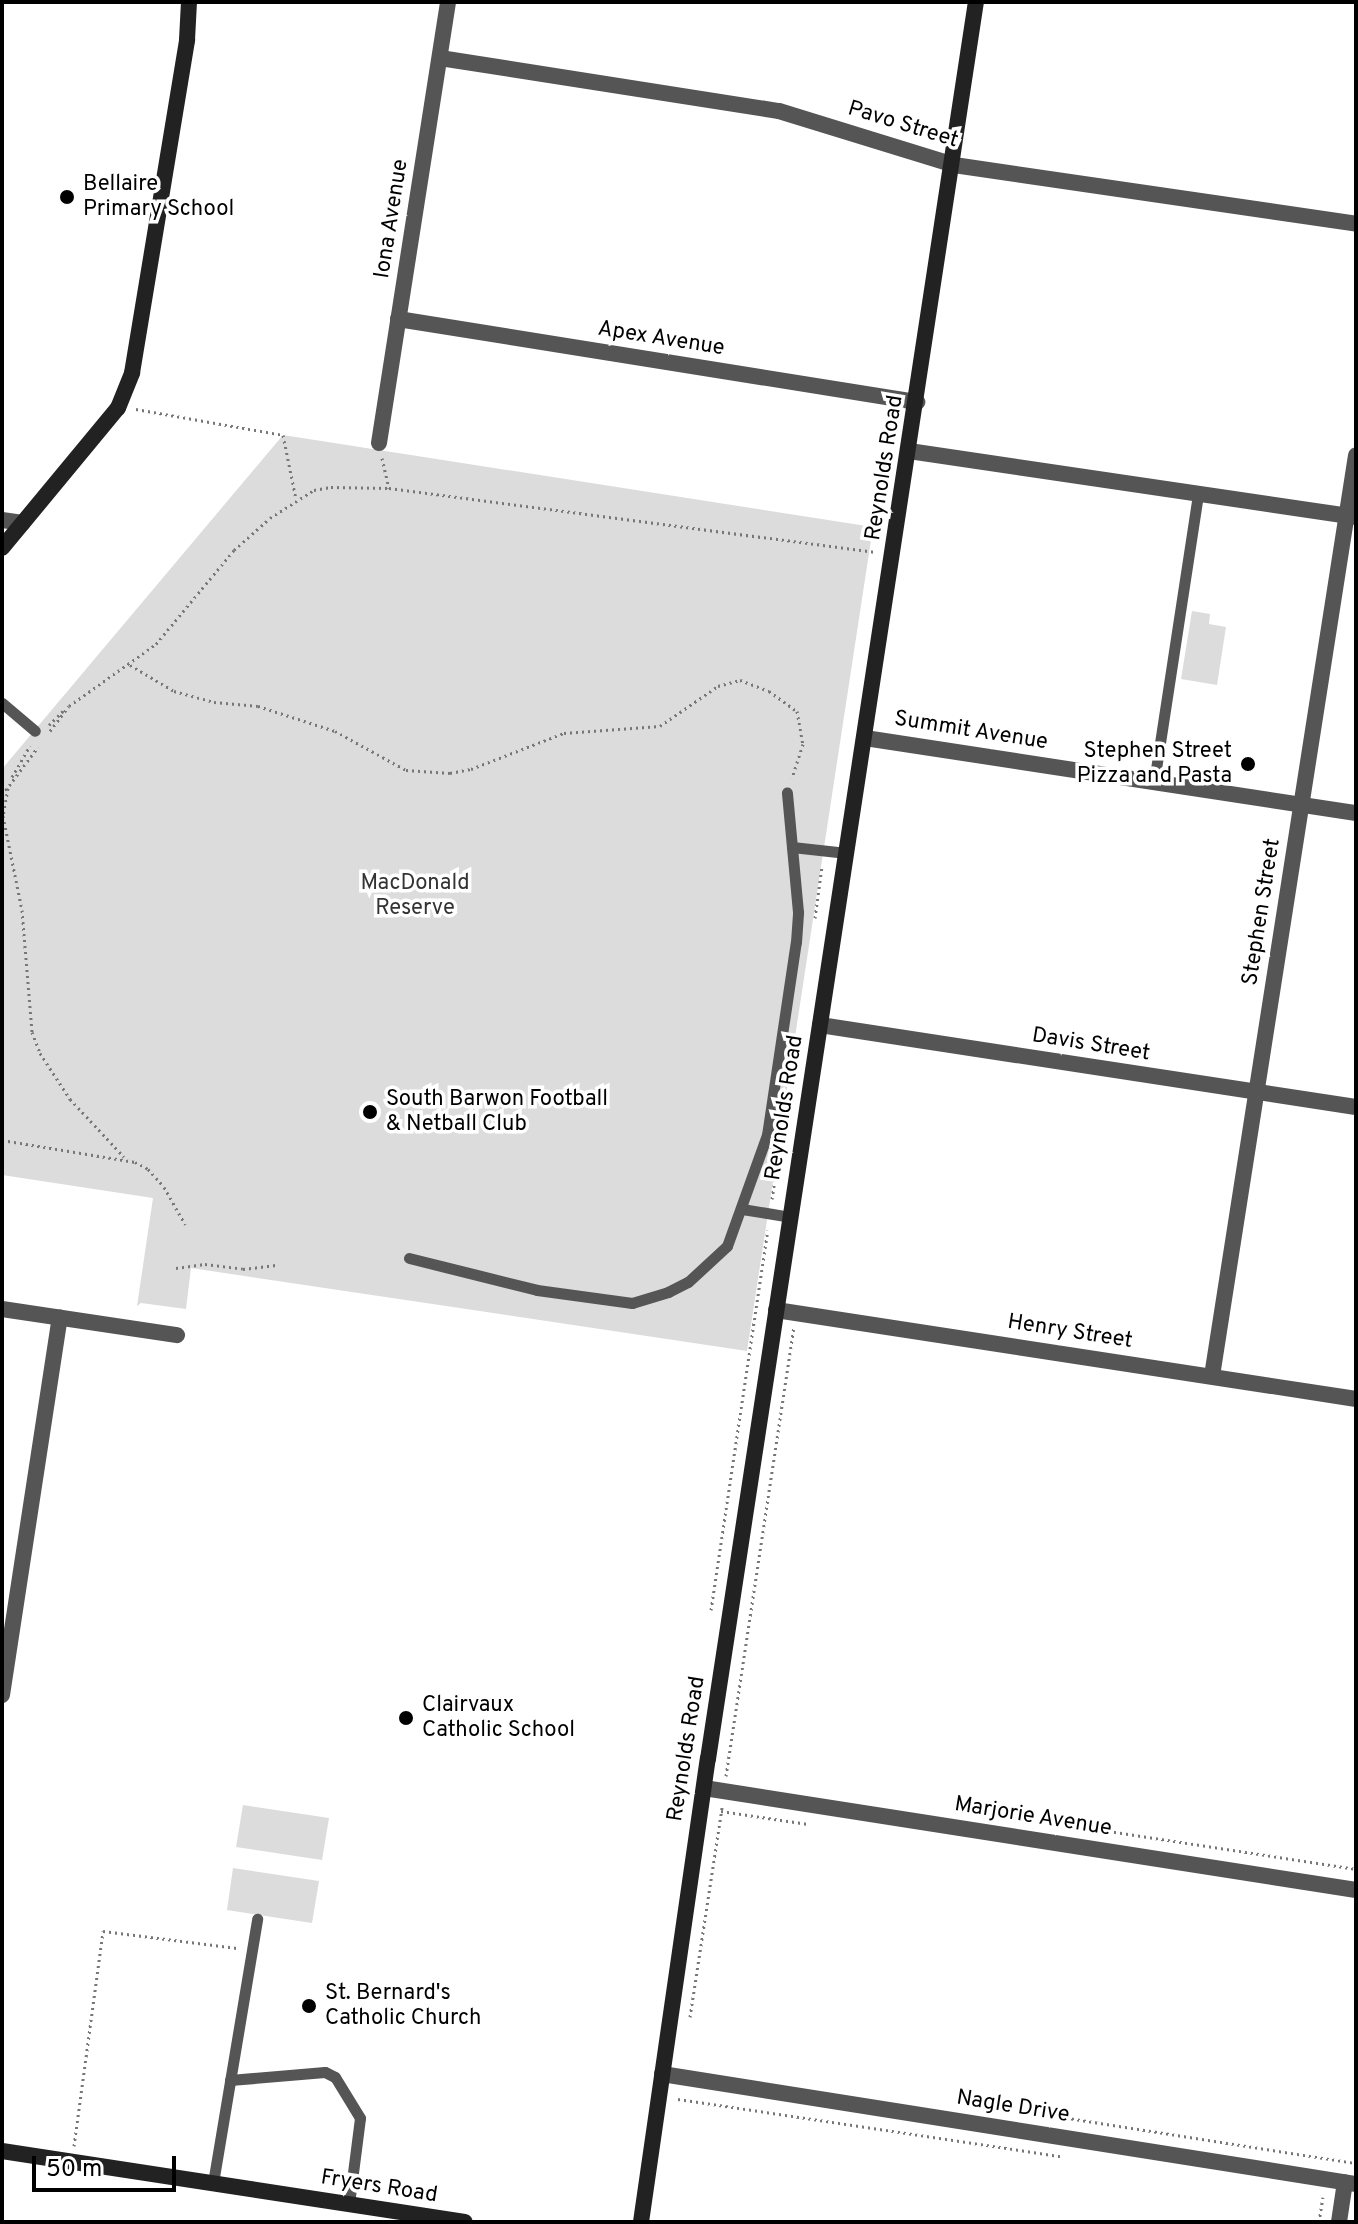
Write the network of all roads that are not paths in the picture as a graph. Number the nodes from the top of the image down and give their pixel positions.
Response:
1 (189, 2) edge
2 (448, 2) edge
3 (976, 2) edge
4 (440, 58) junction
5 (954, 165) junction
6 (1356, 224) edge
7 (398, 319) junction
8 (917, 402) junction
9 (379, 443) road end
10 (909, 451) junction
11 (1356, 455) edge
12 (1198, 493) junction
13 (1351, 516) edge
14 (2, 520) edge
15 (23, 523) junction
16 (2, 548) edge
17 (2, 703) edge
18 (35, 731) dead end
19 (865, 738) junction
20 (1154, 782) junction
21 (787, 793) road end
22 (1301, 804) junction
23 (1356, 813) edge
24 (792, 847) junction
25 (847, 853) junction
26 (820, 1025) junction
27 (1256, 1093) junction
28 (1356, 1107) edge
29 (742, 1209) junction
30 (791, 1217) junction
31 (409, 1258) dead end
32 (2, 1309) edge
33 (776, 1310) junction
34 (60, 1317) junction
35 (177, 1335) dead end
36 (1212, 1376) junction
37 (1356, 1399) edge
38 (2, 1695) edge
39 (704, 1788) junction
40 (1356, 1890) edge
41 (257, 1919) dead end
42 (662, 2074) junction
43 (230, 2080) junction
44 (2, 2151) edge
45 (213, 2183) junction
46 (1351, 2183) edge
47 (349, 2204) junction
48 (383, 2216) edge
49 (465, 2222) edge
50 (641, 2222) edge
51 (1339, 2222) edge

1 - 15 street
2 - 4 street, Iona Avenue
3 - 5 street, Reynolds Road
4 - 5 street, Pavo Street
4 - 7 street, Iona Avenue
5 - 6 street, Pavo Street
5 - 8 street, Reynolds Road
7 - 8 street, Apex Avenue
7 - 9 street, Iona Avenue
8 - 10 street, Reynolds Road
10 - 12 street
10 - 19 street, Reynolds Road
11 - 13 street, Stephen Street
12 - 13 street
12 - 20 lane
13 - 22 street, Stephen Street
14 - 15 street
15 - 16 street
17 - 18 lane
19 - 20 street, Summit Avenue
19 - 25 street, Reynolds Road
20 - 22 street, Summit Avenue
21 - 24 lane
22 - 23 street, Summit Avenue
22 - 27 street, Stephen Street
24 - 25 lane
24 - 29 lane
25 - 26 street, Reynolds Road
26 - 27 street, Davis Street
26 - 30 street, Reynolds Road
27 - 28 street, Davis Street
27 - 36 street, Stephen Street
29 - 30 lane
29 - 31 lane
30 - 33 street, Reynolds Road
32 - 34 street
33 - 36 street, Henry Street
33 - 39 street, Reynolds Road
34 - 35 street
34 - 38 street
36 - 37 street, Henry Street
39 - 40 street, Marjorie Avenue
39 - 42 street, Reynolds Road
41 - 43 lane
42 - 46 street, Nagle Drive
42 - 50 street, Reynolds Road
43 - 45 lane
43 - 47 lane
44 - 45 street, Fryers Road
45 - 47 street, Fryers Road
46 - 51 street
47 - 48 street, Fryers Road
48 - 49 street, Fryers Road

